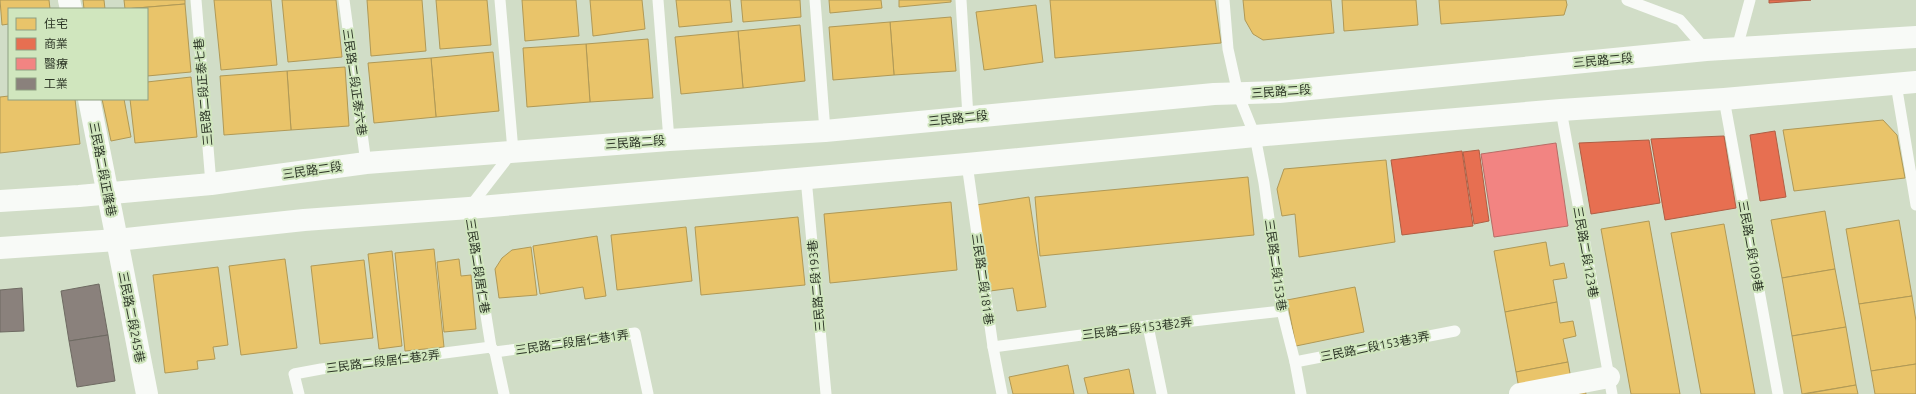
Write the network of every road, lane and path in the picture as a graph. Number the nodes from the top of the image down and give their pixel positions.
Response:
1 (196, 0) edge
2 (344, 0) edge
3 (500, 0) edge
4 (658, 0) edge
5 (815, 0) edge
6 (961, 0) edge
7 (1224, 0) edge
8 (1627, 0) edge
9 (1750, 0) edge
10 (1916, 37) edge
11 (1737, 48) junction
12 (1706, 50) junction
13 (1906, 83) edge
14 (1238, 94) junction
15 (1724, 99) junction
16 (89, 100) edge
17 (1561, 110) junction
18 (968, 117) junction
19 (825, 131) junction
20 (1255, 136) junction
21 (669, 140) junction
22 (513, 152) junction
23 (366, 163) junction
24 (967, 164) junction
25 (806, 178) junction
26 (211, 184) junction
27 (108, 194) junction
28 (0, 201) edge
29 (1916, 205) edge
30 (469, 208) junction
31 (117, 240) junction
32 (0, 248) edge
33 (1282, 311) junction
34 (1148, 326) junction
35 (1455, 331) dead end
36 (993, 347) junction
37 (493, 350) junction
38 (1295, 362) junction
39 (1610, 385) edge
40 (146, 394) edge
41 (298, 394) edge
42 (504, 394) edge
43 (648, 394) edge
44 (826, 394) edge
45 (1002, 394) edge
46 (1162, 394) edge
47 (1301, 394) edge
48 (1520, 394) edge
49 (1778, 394) edge

1 - 26 lane, 三民路二段正泰七巷
2 - 23 lane, 三民路二段正泰六巷
3 - 22 lane
4 - 21 lane
5 - 19 lane
6 - 18 lane
7 - 14 lane, 三民路二段153巷
8 - 12 lane
9 - 11 lane
10 - 11 street, 三民路二段
11 - 12 street, 三民路二段
12 - 14 street, 三民路二段
13 - 15 street
13 - 29 lane
14 - 18 street, 三民路二段
14 - 20 lane, 三民路二段153巷
15 - 17 street
15 - 49 lane, 三民路二段109巷
16 - 27 street, 三民路二段正隆巷
17 - 20 street
17 - 39 lane, 三民路二段123巷
18 - 19 street, 三民路二段
19 - 21 street, 三民路二段
20 - 24 street
20 - 33 lane, 三民路二段153巷
21 - 22 street, 三民路二段
22 - 23 street, 三民路二段
22 - 30 lane, 三民路二段居仁巷
23 - 26 street, 三民路二段
24 - 25 street
24 - 36 lane, 三民路二段181巷
25 - 30 street
25 - 44 lane, 三民路二段193巷
26 - 27 street, 三民路二段
27 - 28 street, 三民路二段
27 - 31 street, 三民路二段正隆巷
30 - 31 street
30 - 37 lane, 三民路二段居仁巷
31 - 32 street
31 - 40 street, 三民路二段245巷
33 - 34 lane, 三民路二段153巷2弄
33 - 38 lane, 三民路二段153巷
34 - 36 lane, 三民路二段153巷2弄
34 - 46 lane
35 - 38 lane, 三民路二段153巷3弄
36 - 45 lane, 三民路二段181巷
37 - 41 lane, 三民路二段居仁巷2弄
37 - 42 lane, 三民路二段居仁巷
37 - 43 lane, 三民路二段居仁巷1弄
38 - 47 lane, 三民路二段153巷
39 - 48 street

